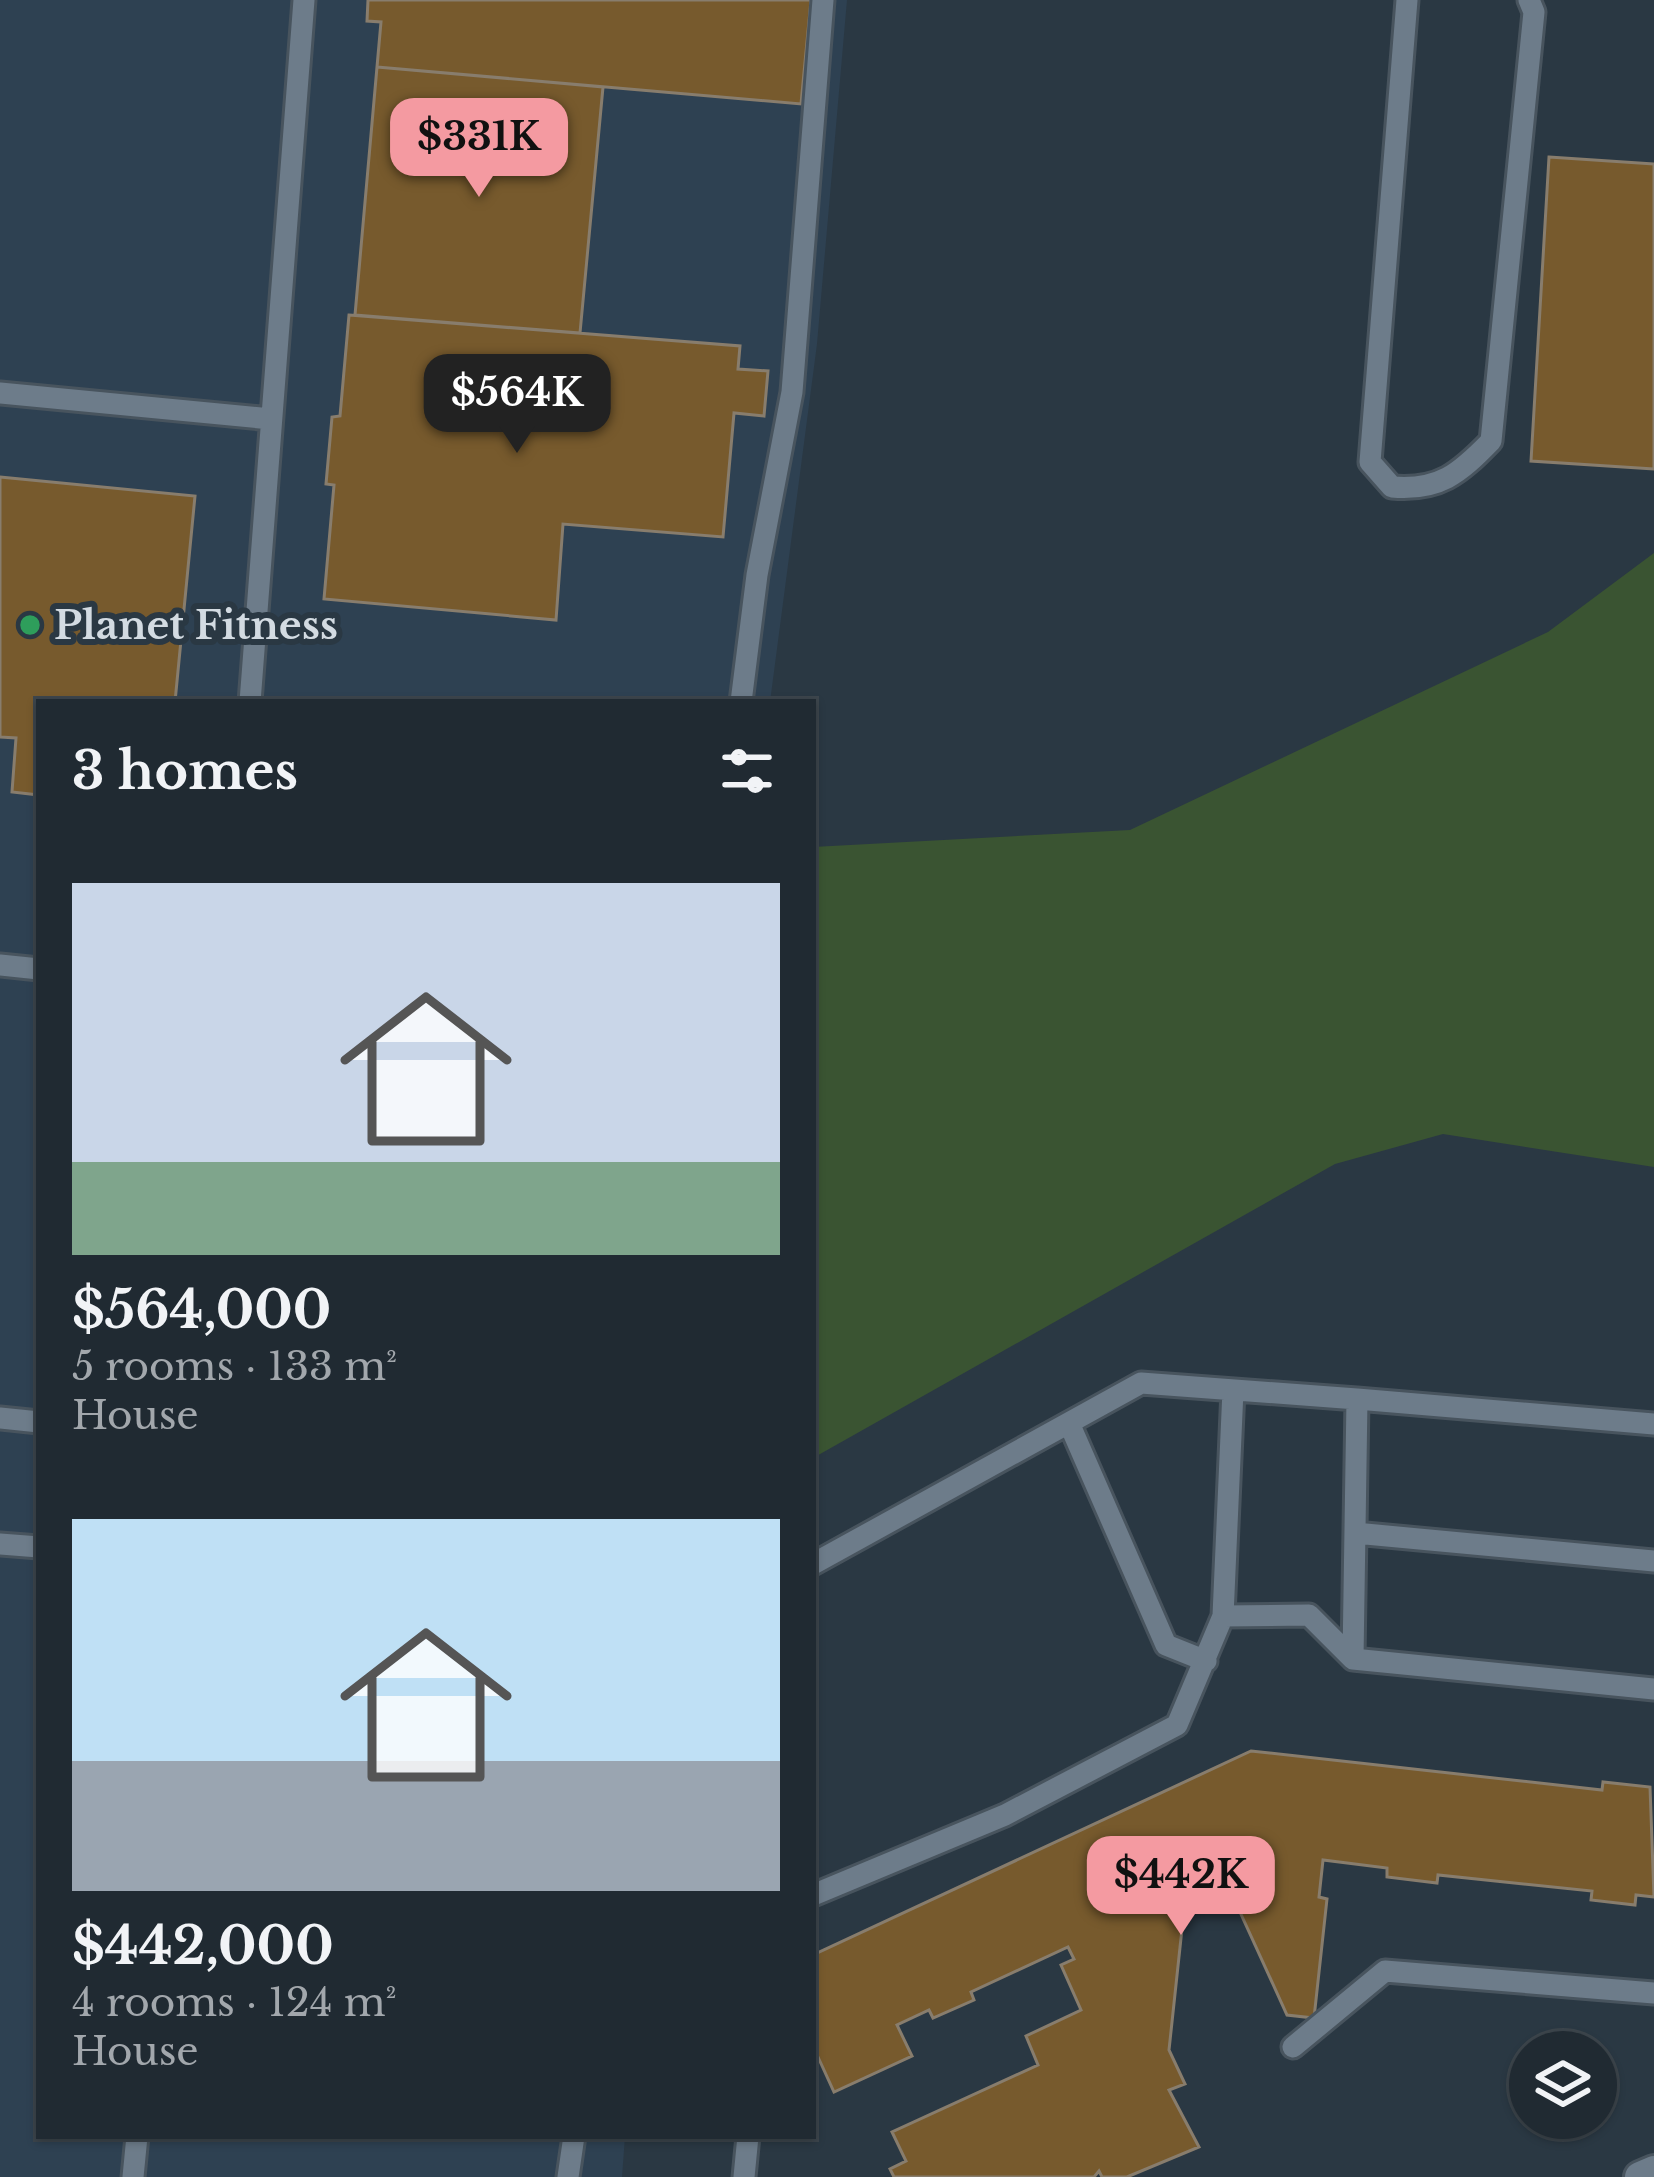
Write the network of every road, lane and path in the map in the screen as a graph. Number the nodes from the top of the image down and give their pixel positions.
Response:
1 (304, 0) edge
2 (823, 0) edge
3 (1407, 0) edge
4 (1529, 0) edge
5 (0, 393) edge
6 (271, 419) junction
7 (250, 699) edge
8 (741, 699) edge
9 (0, 965) edge
10 (36, 969) edge
11 (1233, 1390) junction
12 (1357, 1399) junction
13 (0, 1418) edge
14 (36, 1422) edge
15 (1070, 1423) junction
16 (1654, 1424) edge
17 (1355, 1533) junction
18 (0, 1544) edge
19 (36, 1547) edge
20 (1654, 1561) edge
21 (816, 1562) edge
22 (1223, 1616) junction
23 (1353, 1659) junction
24 (1206, 1661) junction
25 (1654, 1689) edge
26 (816, 1894) edge
27 (1654, 1993) edge
28 (1293, 2047) dead end
29 (137, 2139) edge
30 (574, 2139) edge
31 (748, 2139) edge
32 (1654, 2171) edge
33 (133, 2177) edge
34 (568, 2177) edge
35 (745, 2177) edge
36 (1640, 2177) edge

1 - 6 lane
2 - 8 lane
3 - 4 lane
5 - 6 lane
6 - 7 lane
9 - 10 lane
11 - 12 lane
11 - 15 lane
11 - 22 lane
12 - 16 lane
12 - 17 lane
13 - 14 lane
15 - 21 lane
15 - 24 lane
17 - 20 lane
17 - 23 lane
18 - 19 lane
22 - 23 lane
22 - 24 lane
23 - 25 lane
24 - 26 lane
27 - 28 lane
29 - 33 lane
30 - 34 lane
31 - 35 lane
32 - 36 street

